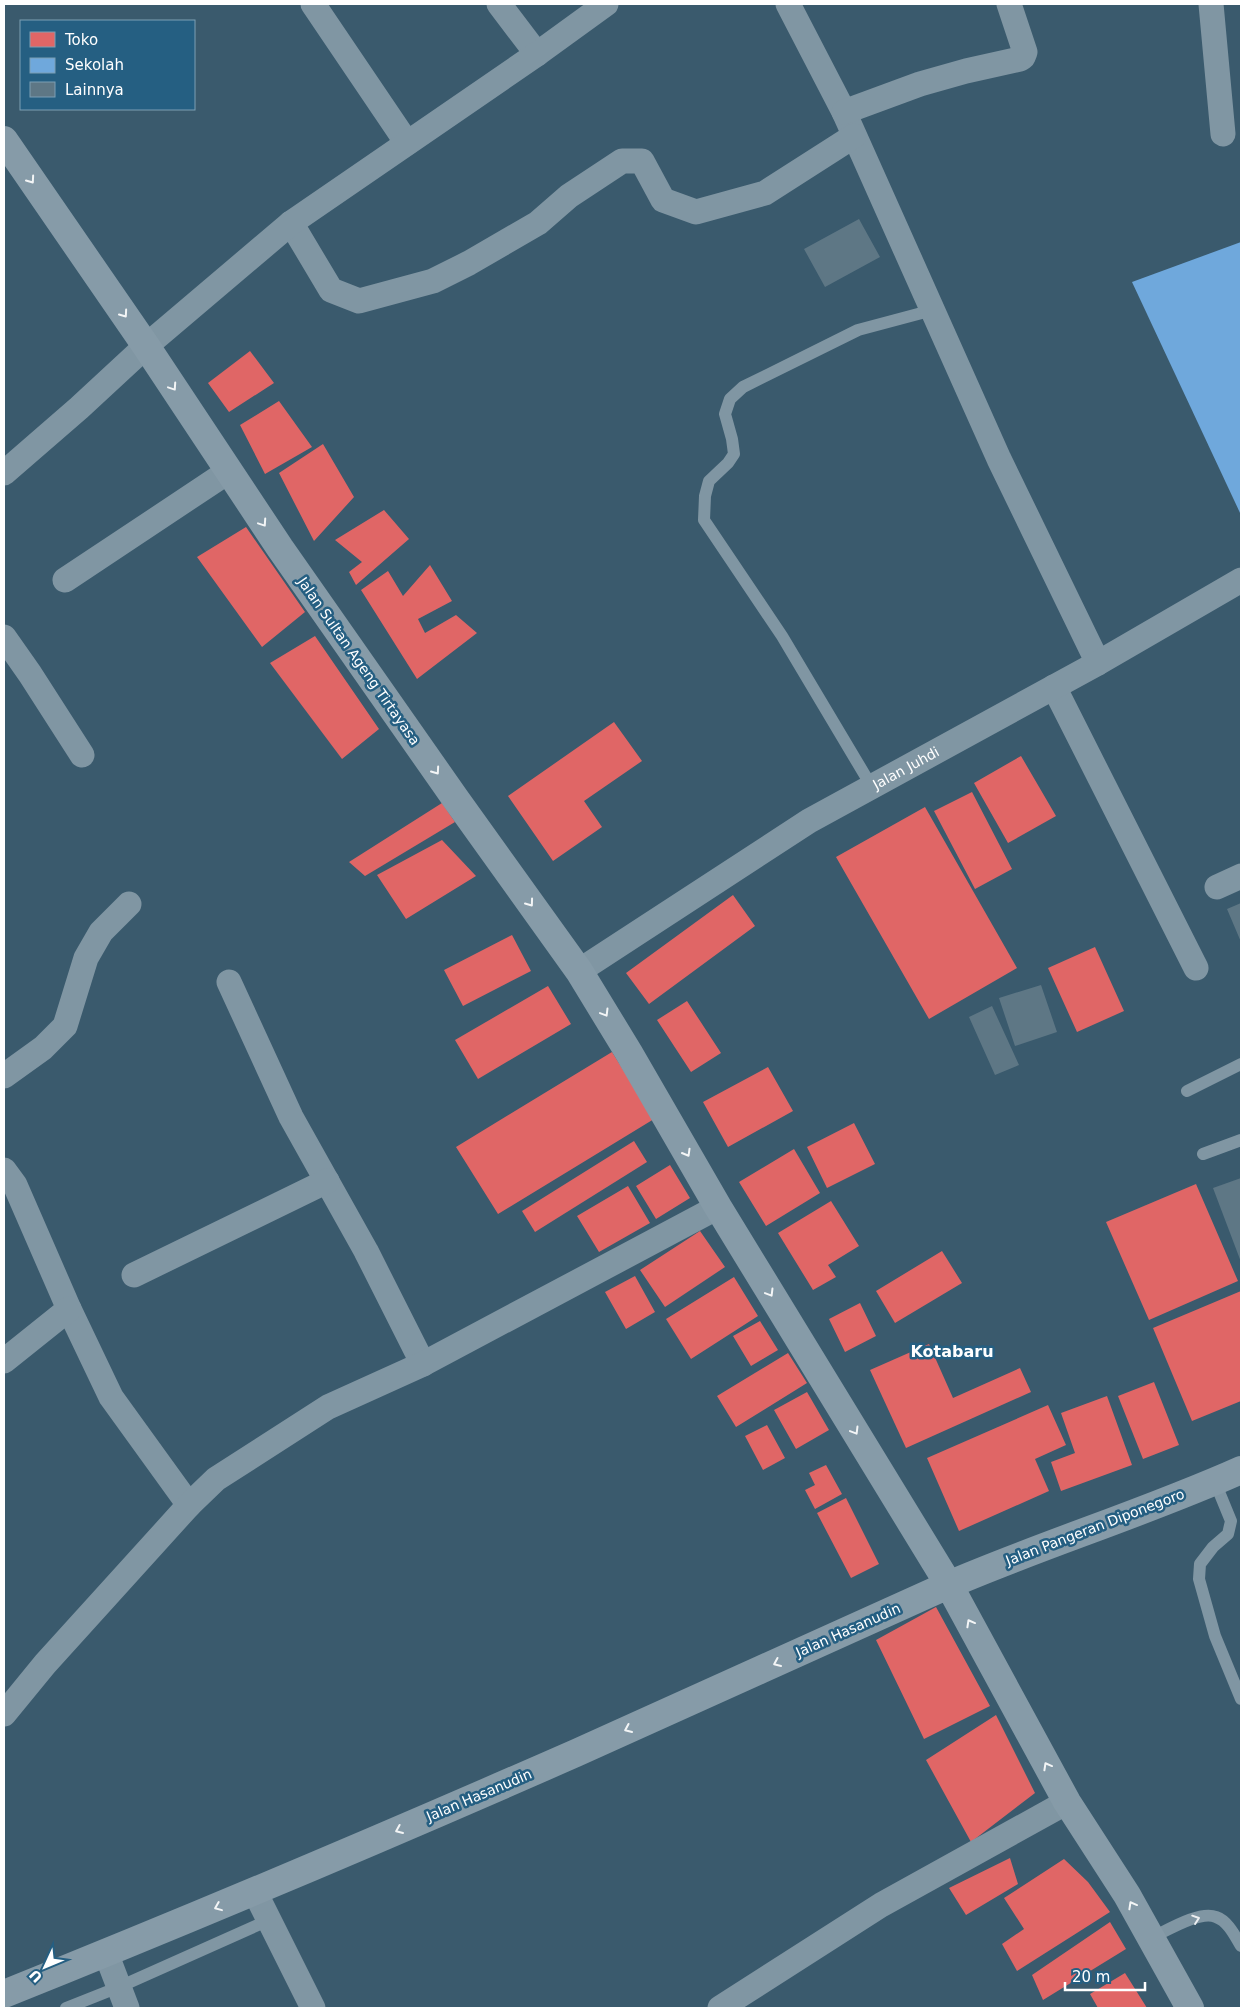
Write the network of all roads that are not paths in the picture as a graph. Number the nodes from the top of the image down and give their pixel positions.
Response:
1 (312, 4) edge
2 (499, 4) edge
3 (606, 4) edge
4 (788, 4) edge
5 (1010, 4) edge
6 (1211, 4) edge
7 (537, 54) junction
8 (844, 112) junction
9 (1223, 134) dead end
10 (854, 136) junction
11 (4, 140) edge
12 (407, 143) junction
13 (291, 223) junction
14 (933, 310) junction
15 (146, 346) junction
16 (229, 471) junction
17 (4, 473) edge
18 (65, 580) dead end
19 (1241, 580) edge
20 (4, 637) edge
21 (1098, 663) junction
22 (1054, 687) junction
23 (82, 755) dead end
24 (872, 787) junction
25 (1241, 876) edge
26 (1217, 887) dead end
27 (129, 904) dead end
28 (1196, 968) dead end
29 (579, 971) junction
30 (229, 982) dead end
31 (1241, 1064) edge
32 (4, 1076) edge
33 (1187, 1091) dead end
34 (1241, 1140) edge
35 (1202, 1154) dead end
36 (4, 1170) edge
37 (327, 1180) junction
38 (718, 1207) junction
39 (134, 1275) dead end
40 (69, 1309) junction
41 (4, 1361) edge
42 (423, 1364) junction
43 (1241, 1470) edge
44 (1215, 1482) junction
45 (189, 1505) junction
46 (1236, 1520) edge
47 (949, 1585) junction
48 (1241, 1699) edge
49 (4, 1714) edge
50 (1066, 1802) junction
51 (254, 1892) junction
52 (269, 1920) junction
53 (1151, 1938) junction
54 (1241, 1946) edge
55 (106, 1953) junction
56 (4, 1994) edge
57 (123, 1998) edge
58 (66, 2008) edge
59 (313, 2008) edge
60 (720, 2008) edge
61 (1190, 2008) edge

1 - 12 street
2 - 7 street
3 - 7 street
4 - 8 street
5 - 8 street
6 - 9 street
7 - 12 street
8 - 10 street
10 - 13 street
10 - 14 street
11 -> 15 main road, Jalan Sultan Ageng Tirtayasa
12 - 13 street
13 - 15 street
14 - 21 street
14 - 24 lane
15 -> 16 main road, Jalan Sultan Ageng Tirtayasa
15 - 17 street
16 - 18 street
16 -> 29 main road, Jalan Sultan Ageng Tirtayasa
19 - 21 street, Jalan Juhdi
20 - 23 street
21 - 22 street, Jalan Juhdi
22 - 24 street, Jalan Juhdi
22 - 28 street
24 - 29 street, Jalan Juhdi
25 - 26 street
27 - 32 street
29 -> 38 main road, Jalan Sultan Ageng Tirtayasa
30 - 37 street
31 - 33 lane
34 - 35 lane
36 - 40 street
37 - 39 street
37 - 42 street
38 - 42 street
38 -> 47 main road, Jalan Sultan Ageng Tirtayasa
40 - 41 street
40 - 45 street
42 - 45 street
43 - 44 main road, Jalan Pangeran Diponegoro
44 - 46 lane
44 - 47 main road, Jalan Pangeran Diponegoro
45 - 49 street
46 - 48 lane
50 -> 47 main road, Jalan Sultan Ageng Tirtayasa
47 -> 51 main road, Jalan Hasanudin
53 -> 50 main road, Jalan Sultan Ageng Tirtayasa
50 - 60 street
51 - 52 street
51 -> 55 main road, Jalan Hasanudin
52 - 57 lane
52 - 59 street
53 -> 54 lane
53 - 61 main road, Jalan Sultan Ageng Tirtayasa
55 - 56 main road, Jalan Hasanudin
55 - 57 street
57 - 58 lane

